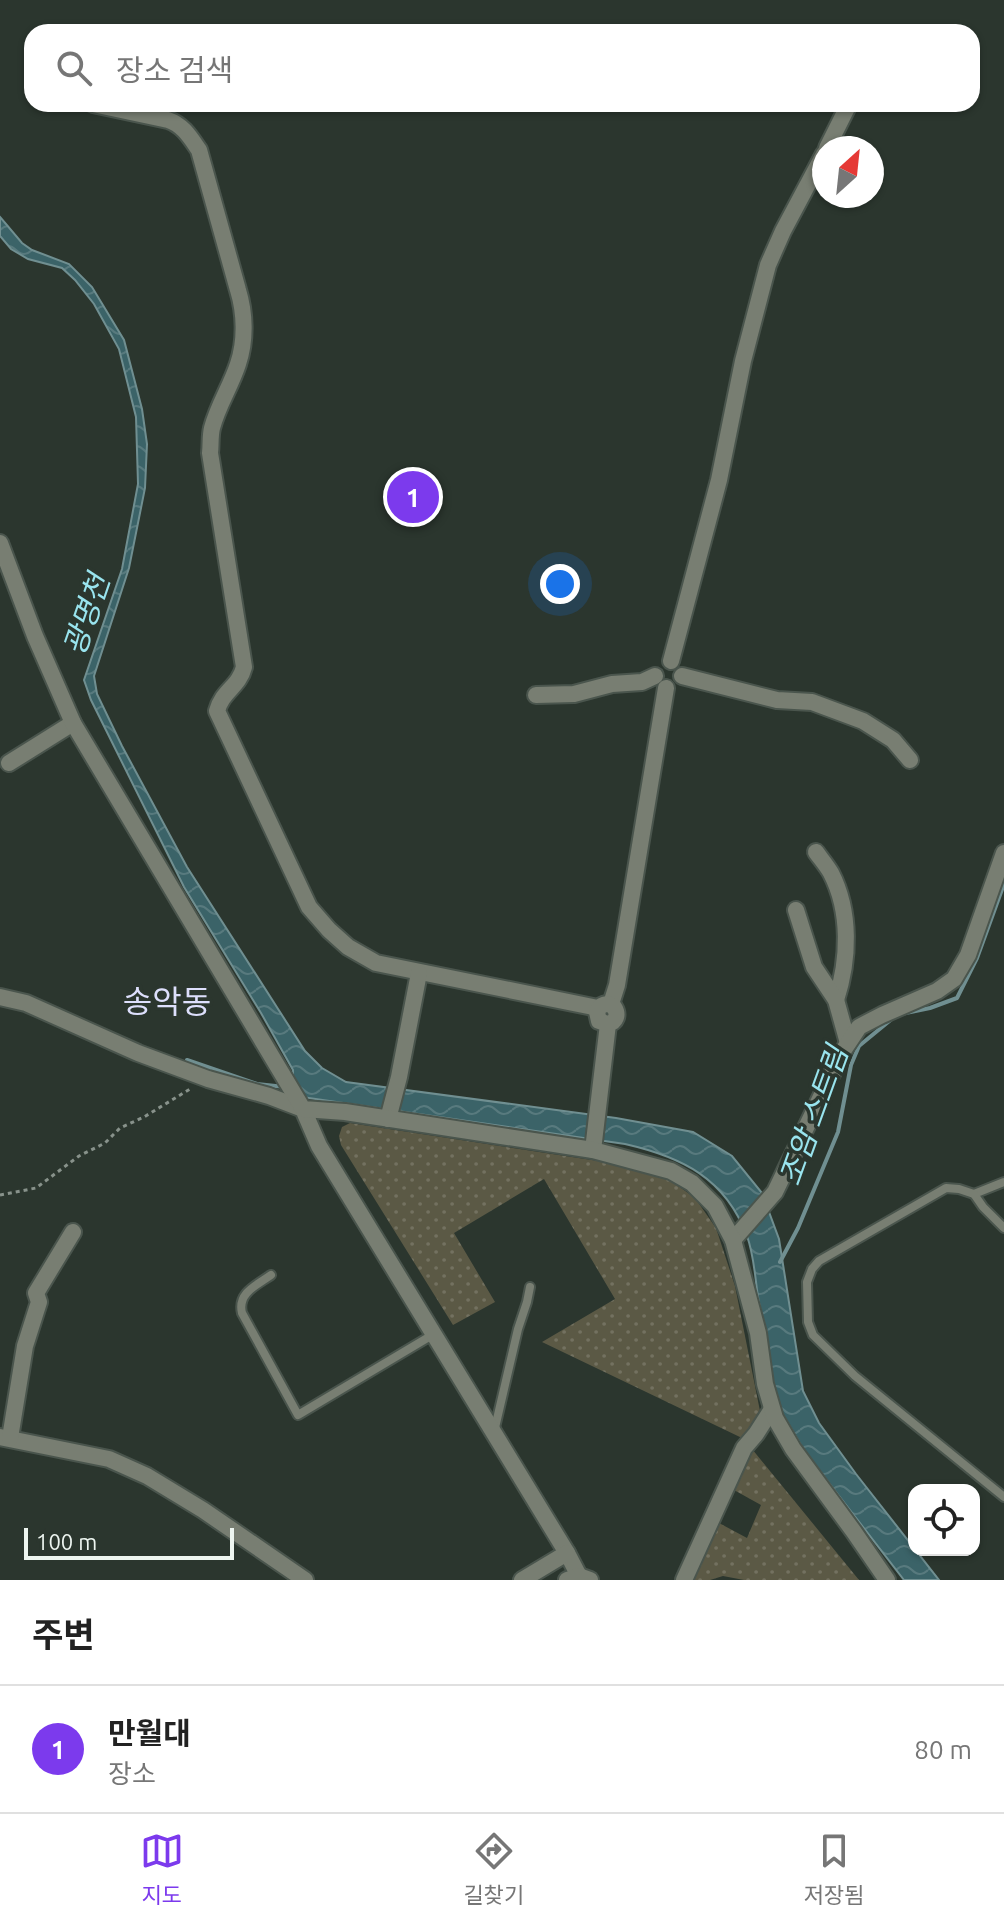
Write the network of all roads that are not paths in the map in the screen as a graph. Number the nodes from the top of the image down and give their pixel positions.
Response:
1 (130, 112) edge
2 (845, 112) edge
3 (833, 136) edge
4 (812, 177) edge
5 (0, 543) edge
6 (671, 661) junction
7 (682, 676) junction
8 (660, 682) junction
9 (536, 695) dead end
10 (73, 723) junction
11 (910, 760) dead end
12 (9, 763) dead end
13 (816, 852) dead end
14 (1004, 853) edge
15 (796, 910) dead end
16 (419, 973) junction
17 (0, 997) edge
18 (836, 1000) junction
19 (605, 1006) junction
20 (848, 1043) junction
21 (295, 1096) junction
22 (389, 1115) junction
23 (594, 1145) junction
24 (1004, 1182) edge
25 (974, 1194) junction
26 (1004, 1228) edge
27 (73, 1232) dead end
28 (737, 1235) junction
29 (271, 1275) dead end
30 (530, 1287) dead end
31 (434, 1334) junction
32 (772, 1409) junction
33 (494, 1433) junction
34 (5, 1438) edge
35 (1004, 1497) edge
36 (567, 1553) junction
37 (579, 1579) edge
38 (305, 1580) edge
39 (522, 1580) edge
40 (684, 1580) edge
41 (887, 1580) edge

1 - 16 street
2 - 3 street
4 - 6 street
5 - 10 street
6 - 7 street
6 - 8 street
7 - 8 street
7 - 11 street
8 - 9 street
8 - 19 street
10 - 12 street
10 - 21 street
13 - 18 street
14 - 20 street
15 - 18 street
16 - 19 street
16 - 22 street
17 - 21 street
18 - 20 street
19 - 23 street
20 - 28 street
21 - 22 street
21 - 31 street
22 - 23 street
23 - 28 street
24 - 25 lane
25 - 26 lane
25 - 35 lane
27 - 34 street
28 - 32 street
29 - 31 lane
30 - 33 lane
31 - 33 street
32 - 40 street
32 - 41 street
33 - 36 street
34 - 38 street
36 - 37 street
36 - 39 street

